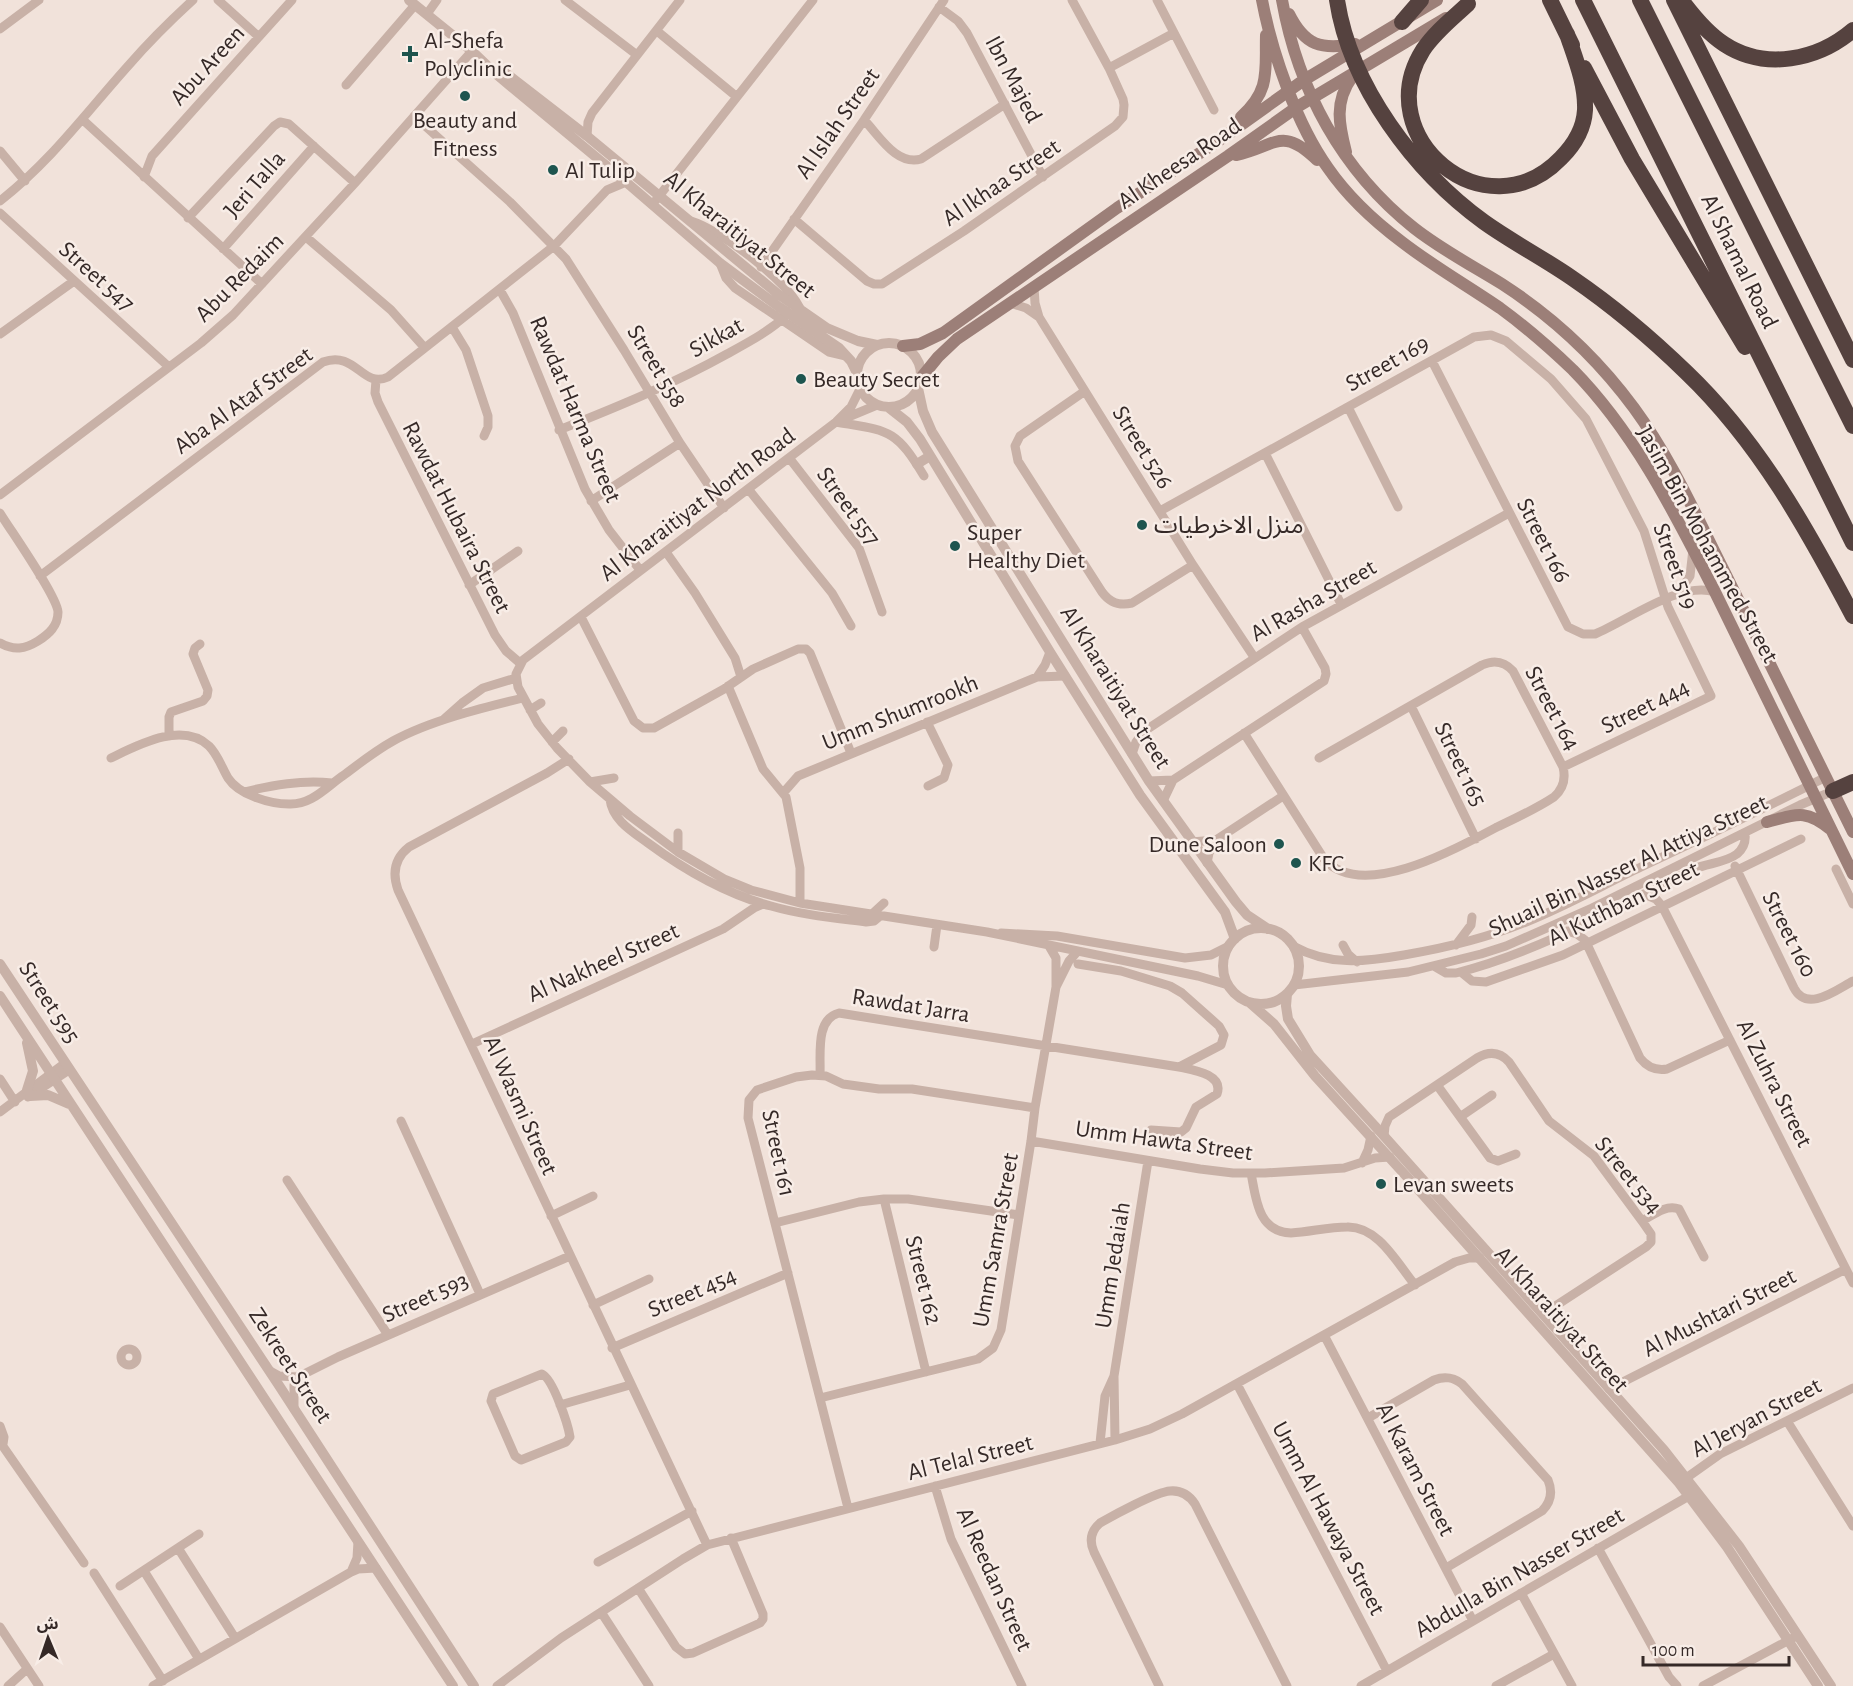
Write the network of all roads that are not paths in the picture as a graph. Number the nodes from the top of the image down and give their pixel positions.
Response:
1 (39, 0) edge
2 (193, 0) edge
3 (218, 0) edge
4 (292, 0) edge
5 (437, 0) edge
6 (565, 0) edge
7 (680, 0) edge
8 (813, 0) edge
9 (1072, 0) edge
10 (1157, 0) edge
11 (1262, 0) edge
12 (1282, 0) edge
13 (1336, 0) edge
14 (1421, 0) edge
15 (1437, 0) edge
16 (1550, 0) edge
17 (1583, 0) edge
18 (1640, 0) edge
19 (1674, 0) edge
20 (1681, 0) edge
21 (412, 2) edge
22 (1471, 2) edge
23 (942, 3) edge
24 (426, 14) junction
25 (1267, 21) junction
26 (1402, 22) junction
27 (0, 29) edge
28 (1853, 30) edge
29 (657, 31) junction
30 (1174, 33) junction
31 (1567, 34) junction
32 (259, 37) junction
33 (1374, 40) junction
34 (472, 51) junction
35 (637, 55) junction
36 (1109, 68) junction
37 (1354, 74) junction
38 (1304, 80) junction
39 (346, 85) dead end
40 (1289, 90) junction
41 (737, 97) junction
42 (1312, 98) junction
43 (1005, 104) junction
44 (1297, 107) junction
45 (1214, 110) dead end
46 (592, 114) junction
47 (414, 116) junction
48 (83, 120) junction
49 (864, 120) junction
50 (570, 123) junction
51 (587, 136) junction
52 (1224, 137) junction
53 (314, 146) junction
54 (0, 151) edge
55 (152, 156) junction
56 (1228, 156) junction
57 (1348, 161) junction
58 (133, 167) junction
59 (616, 167) junction
60 (1329, 170) junction
61 (144, 177) junction
62 (1043, 177) junction
63 (25, 181) junction
64 (626, 182) junction
65 (355, 183) junction
66 (607, 190) junction
67 (656, 200) junction
68 (0, 201) edge
69 (0, 213) edge
70 (188, 218) junction
71 (794, 219) junction
72 (689, 221) junction
73 (306, 237) junction
74 (554, 246) junction
75 (223, 249) junction
76 (761, 267) junction
77 (74, 281) junction
78 (262, 284) junction
79 (1034, 287) junction
80 (500, 290) junction
81 (1010, 303) junction
82 (801, 310) junction
83 (785, 317) junction
84 (1039, 317) junction
85 (452, 327) junction
86 (0, 334) edge
87 (877, 345) junction
88 (903, 346) junction
89 (424, 348) junction
90 (1853, 360) edge
91 (1432, 361) junction
92 (1764, 366) junction
93 (169, 367) junction
94 (857, 373) junction
95 (376, 380) junction
96 (920, 383) junction
97 (860, 389) junction
98 (1085, 391) junction
99 (651, 394) junction
100 (882, 406) junction
101 (1348, 407) junction
102 (837, 422) junction
103 (1853, 426) edge
104 (559, 430) junction
105 (484, 436) dead end
106 (680, 443) junction
107 (1604, 451) joint
108 (1264, 453) junction
109 (930, 456) junction
110 (790, 459) junction
111 (917, 464) junction
112 (924, 476) dead end
113 (748, 490) junction
114 (0, 495) edge
115 (591, 501) junction
116 (1398, 507) dead end
117 (724, 508) junction
118 (1160, 511) junction
119 (0, 513) edge
120 (1509, 513) junction
121 (990, 524) junction
122 (977, 533) junction
123 (1853, 543) edge
124 (1693, 549) junction
125 (518, 551) dead end
126 (666, 552) junction
127 (1007, 552) junction
128 (993, 560) junction
129 (1193, 566) junction
130 (640, 570) junction
131 (40, 576) junction
132 (469, 585) junction
133 (1715, 591) junction
134 (1678, 593) junction
135 (1665, 599) junction
136 (1040, 604) junction
137 (1341, 604) junction
138 (882, 612) dead end
139 (1026, 613) junction
140 (1853, 616) edge
141 (580, 617) junction
142 (851, 626) dead end
143 (1302, 627) junction
144 (0, 644) edge
145 (200, 644) dead end
146 (1050, 652) junction
147 (1254, 657) junction
148 (520, 663) junction
149 (1065, 676) junction
150 (741, 677) junction
151 (1037, 677) junction
152 (516, 678) junction
153 (728, 686) junction
154 (1711, 696) joint
155 (523, 698) junction
156 (541, 703) dead end
157 (1411, 706) junction
158 (530, 710) junction
159 (443, 721) junction
160 (927, 722) junction
161 (563, 731) dead end
162 (1118, 732) junction
163 (1143, 732) junction
164 (1244, 733) junction
165 (169, 736) junction
166 (552, 742) junction
167 (851, 753) junction
168 (1132, 754) junction
169 (111, 758) dead end
170 (1319, 758) dead end
171 (569, 759) junction
172 (1563, 767) junction
173 (614, 778) dead end
174 (1173, 780) junction
175 (1149, 781) junction
176 (590, 782) junction
177 (1853, 782) edge
178 (332, 783) junction
179 (1829, 784) junction
180 (1810, 785) junction
181 (928, 786) dead end
182 (244, 792) junction
183 (784, 792) junction
184 (1283, 796) junction
185 (1816, 798) junction
186 (610, 800) junction
187 (1163, 801) junction
188 (1767, 822) junction
189 (1831, 831) junction
190 (1853, 832) edge
191 (678, 833) dead end
192 (1745, 834) junction
193 (1476, 839) junction
194 (1801, 839) dead end
195 (1216, 840) junction
196 (1191, 842) junction
197 (678, 852) junction
198 (1737, 853) junction
199 (1720, 862) junction
200 (1207, 863) junction
201 (1736, 869) junction
202 (1836, 869) dead end
203 (1853, 874) edge
204 (1664, 884) junction
205 (748, 894) junction
206 (1644, 894) junction
207 (800, 903) junction
208 (884, 903) dead end
209 (763, 904) junction
210 (1661, 904) junction
211 (1853, 904) edge
212 (747, 913) junction
213 (876, 916) junction
214 (1472, 917) dead end
215 (1588, 922) junction
216 (938, 925) junction
217 (1268, 929) junction
218 (1567, 931) junction
219 (987, 932) junction
220 (1586, 942) junction
221 (1232, 943) junction
222 (1343, 945) dead end
223 (1456, 945) junction
224 (1049, 946) junction
225 (1293, 946) junction
226 (934, 947) dead end
227 (1077, 952) junction
228 (1102, 957) junction
229 (1357, 962) junction
230 (1078, 963) dead end
231 (0, 964) edge
232 (1434, 966) junction
233 (1100, 967) junction
234 (1160, 968) junction
235 (1461, 972) junction
236 (1853, 981) edge
237 (1157, 982) junction
238 (1228, 986) junction
239 (1056, 987) junction
240 (1290, 989) junction
241 (0, 996) edge
242 (1249, 1002) junction
243 (25, 1034) junction
244 (1730, 1040) junction
245 (472, 1044) junction
246 (1047, 1046) junction
247 (67, 1066) junction
248 (1179, 1067) junction
249 (820, 1075) junction
250 (53, 1076) junction
251 (0, 1078) edge
252 (1437, 1085) junction
253 (28, 1093) junction
254 (1492, 1095) dead end
255 (16, 1101) junction
256 (71, 1106) junction
257 (1035, 1108) junction
258 (0, 1112) edge
259 (1367, 1117) junction
260 (1389, 1117) junction
261 (1460, 1117) junction
262 (401, 1121) dead end
263 (1151, 1130) dead end
264 (1371, 1136) junction
265 (1384, 1136) junction
266 (1031, 1141) junction
267 (1516, 1154) dead end
268 (1390, 1157) junction
269 (1148, 1161) junction
270 (1362, 1163) junction
271 (1251, 1173) junction
272 (287, 1179) dead end
273 (593, 1197) dead end
274 (884, 1198) junction
275 (1019, 1215) junction
276 (551, 1216) junction
277 (1642, 1221) junction
278 (775, 1223) junction
279 (1464, 1240) junction
280 (570, 1256) junction
281 (1704, 1257) dead end
282 (1480, 1258) junction
283 (1455, 1262) junction
284 (1846, 1269) junction
285 (788, 1273) junction
286 (649, 1279) dead end
287 (1853, 1284) edge
288 (1415, 1285) junction
289 (480, 1294) junction
290 (593, 1305) junction
291 (1543, 1314) junction
292 (388, 1335) junction
293 (1324, 1335) junction
294 (612, 1347) junction
295 (270, 1371) junction
296 (927, 1372) junction
297 (1114, 1376) junction
298 (298, 1377) junction
299 (1237, 1384) junction
300 (630, 1385) junction
301 (1853, 1388) edge
302 (1609, 1389) junction
303 (820, 1398) junction
304 (560, 1405) junction
305 (294, 1409) junction
306 (1368, 1418) junction
307 (1787, 1421) junction
308 (0, 1426) edge
309 (1115, 1440) junction
310 (1, 1443) edge
311 (1100, 1443) junction
312 (1682, 1480) junction
313 (935, 1486) junction
314 (1693, 1493) junction
315 (848, 1508) junction
316 (692, 1511) junction
317 (1849, 1513) edge
318 (1853, 1527) edge
319 (199, 1534) dead end
320 (730, 1538) junction
321 (358, 1542) junction
322 (707, 1545) junction
323 (178, 1548) junction
324 (1598, 1548) junction
325 (598, 1562) dead end
326 (84, 1563) dead end
327 (376, 1568) junction
328 (1446, 1568) junction
329 (144, 1571) junction
330 (351, 1572) junction
331 (94, 1573) dead end
332 (120, 1586) dead end
333 (638, 1588) junction
334 (1521, 1593) junction
335 (601, 1612) junction
336 (1473, 1621) junction
337 (0, 1627) edge
338 (235, 1638) junction
339 (1793, 1638) junction
340 (1554, 1654) junction
341 (200, 1659) junction
342 (27, 1669) junction
343 (1387, 1671) junction
344 (163, 1681) junction
345 (473, 1684) edge
346 (8, 1686) edge
347 (39, 1686) edge
348 (153, 1686) edge
349 (453, 1686) edge
350 (483, 1686) edge
351 (497, 1686) edge
352 (649, 1686) edge
353 (1022, 1686) edge
354 (1159, 1686) edge
355 (1287, 1686) edge
356 (1362, 1686) edge
357 (1496, 1686) edge
358 (1572, 1686) edge
359 (1677, 1686) edge
360 (1703, 1686) edge
361 (1818, 1686) edge
362 (1831, 1686) edge

1 - 27 street
2 - 48 street
3 - 32 street
4 - 32 street, Abu Areen
5 - 24 street
6 - 35 street
7 - 29 street
8 - 41 street
9 - 36 street, Al Ikhaa Street
10 - 30 street
11 - 25 main road, Jasim Bin Mohammed Street
12 - 33 main road
12 - 38 main road, Jasim Bin Mohammed Street
13 - 140 highway
14 - 26 highway
15 - 26 main road
16 - 31 highway
17 - 92 highway, Al Shamal Road
18 - 103 highway, Al Shamal Road
19 - 90 highway
20 - 28 highway
21 - 24 street, Al Kharaitiyat Street
21 - 39 street
22 - 31 highway
22 - 37 main road, Al Kheesa Road
23 - 43 street, Ibn Majed
23 - 49 street, Al Islah Street
24 - 34 street, Al Kharaitiyat Street
25 - 40 main road, Jasim Bin Mohammed Street
25 - 52 main road
26 - 33 main road
29 - 35 street
29 - 41 street
30 - 36 street
30 - 45 street
31 - 92 highway
32 - 55 street, Abu Areen
33 - 38 main road
34 - 47 street, Abu Redaim
34 - 50 street, Al Kharaitiyat Street
34 - 59 street, Al Kharaitiyat Street
35 - 46 street
36 - 62 street, Al Ikhaa Street
37 - 42 main road, Al Kheesa Road
37 - 57 main road
38 - 40 main road
38 - 42 main road, Jasim Bin Mohammed Street
40 - 44 main road, Jasim Bin Mohammed Street
40 - 52 main road, Al Kheesa Road
41 - 67 street
42 - 44 main road, Al Kheesa Road
42 - 57 main road, Jasim Bin Mohammed Street
43 - 49 street
43 - 62 street, Ibn Majed
44 - 56 main road, Al Kheesa Road
44 - 60 main road, Jasim Bin Mohammed Street
46 - 50 street
46 - 51 street
47 - 65 street, Abu Redaim
47 - 74 street, Street 558
48 - 58 street
48 - 63 street
49 - 71 street, Al Islah Street
50 - 51 street, Al Kharaitiyat Street
51 - 59 street, Al Kharaitiyat Street
52 - 88 main road, Al Kheesa Road
53 - 65 street
53 - 70 street
53 - 75 street, Jeri Talla
54 - 63 street
55 - 58 street, Abu Areen
55 - 61 street, Abu Areen
56 - 60 main road
56 - 79 main road, Al Kheesa Road
57 - 179 main road, Jasim Bin Mohammed Street
58 - 61 street
59 - 64 street, Al Kharaitiyat Street
59 - 66 street
59 - 67 street, Al Kharaitiyat Street
60 - 124 main road, Jasim Bin Mohammed Street
61 - 70 street
62 - 71 street, Al Ikhaa Street
63 - 68 street
64 - 66 street
64 - 67 street, Al Kharaitiyat Street
65 - 73 street, Abu Redaim
66 - 74 street
67 - 72 street, Al Kharaitiyat Street
67 - 83 street, Al Kharaitiyat Street
69 - 77 street, Street 547
70 - 75 street
71 - 76 street, Al Islah Street
72 - 76 street
72 - 82 street, Al Kharaitiyat Street
73 - 78 street, Abu Redaim
73 - 89 street
74 - 80 street
74 - 99 street, Street 558
75 - 78 street
76 - 82 street
77 - 86 street
77 - 93 street, Street 547
78 - 93 street, Abu Redaim
79 - 81 main road, Al Kheesa Road
79 - 84 street, Street 526
80 - 85 street
80 - 104 street, Rawdat Harma Street
81 - 84 street
81 - 96 main road, Al Kheesa Road
82 - 87 street, Al Kharaitiyat Street
83 - 94 street, Al Kharaitiyat Street
83 - 99 street, Sikkat
84 - 98 street, Street 526
85 - 89 street
85 - 105 street
87 - 88 street
87 - 94 street
88 - 96 street
89 - 95 street
91 - 101 street, Street 169
91 - 107 street, Street 169
91 - 120 street, Street 166
92 - 123 highway, Al Shamal Road
93 - 114 street, Abu Redaim
94 - 97 street
95 - 131 street, Aba Al Ataf Street
95 - 132 street, Rawdat Hubaira Street
96 - 100 street
96 - 121 street, Al Kharaitiyat Street
97 - 100 street
97 - 102 street, Al Kharaitiyat North Road
98 - 118 street, Street 526
98 - 129 street
99 - 104 street, Sikkat
99 - 106 street, Street 558
100 - 102 street, Al Kharaitiyat North Road
100 - 109 street, Al Kharaitiyat Street
101 - 108 street, Street 169
101 - 116 street
102 - 110 street, Al Kharaitiyat North Road
102 - 111 street
104 - 115 street, Rawdat Harma Street
106 - 115 street
106 - 117 street, Street 558
107 - 135 street, Street 519
108 - 118 street, Street 169
108 - 137 street
109 - 111 street
109 - 122 street, Al Kharaitiyat Street
110 - 113 street, Al Kharaitiyat North Road
110 - 138 street, Street 557
111 - 112 street
113 - 117 street, Al Kharaitiyat North Road
113 - 142 street
115 - 130 street, Rawdat Harma Street
117 - 126 street, Al Kharaitiyat North Road
118 - 129 street, Street 526
119 - 131 street
120 - 135 street, Street 166
120 - 137 street, Al Rasha Street
121 - 122 street
121 - 127 street, Al Kharaitiyat Street
122 - 128 street, Al Kharaitiyat Street
124 - 133 main road, Jasim Bin Mohammed Street
124 - 134 street
125 - 132 street
126 - 130 street, Al Kharaitiyat North Road
126 - 150 street
127 - 128 street
127 - 136 street, Al Kharaitiyat Street
128 - 139 street, Al Kharaitiyat Street
129 - 147 street, Street 526
130 - 141 street, Al Kharaitiyat North Road
131 - 144 street
132 - 148 street, Rawdat Hubaira Street
133 - 134 street, Street 166
133 - 180 main road, Jasim Bin Mohammed Street
134 - 135 street, Street 166
135 - 154 street, Street 519
136 - 139 street
136 - 162 street, Al Kharaitiyat Street
137 - 143 street, Al Rasha Street
139 - 146 street, Al Kharaitiyat Street
141 - 148 street
141 - 153 street
143 - 147 street, Al Rasha Street
143 - 164 street
145 - 165 street
146 - 149 street, Al Kharaitiyat Street
146 - 151 street
147 - 163 street, Al Rasha Street
148 - 152 street
149 - 151 street, Umm Shumrookh
149 - 221 street, Al Kharaitiyat Street
150 - 153 street
150 - 167 street
151 - 160 street, Umm Shumrookh
152 - 155 street
152 - 159 street
153 - 183 street
154 - 172 street, Street 444
155 - 158 street
155 - 159 street
156 - 158 street
157 - 170 street, Street 164
157 - 172 street, Street 164
157 - 193 street, Street 165
158 - 166 street
159 - 178 street
160 - 167 street, Umm Shumrookh
160 - 181 street
161 - 166 street
162 - 163 street
162 - 168 street, Al Kharaitiyat Street
163 - 168 street, Al Rasha Street
164 - 174 street
164 - 184 street, Street 164
165 - 169 street
165 - 182 street
166 - 171 street
167 - 183 street, Umm Shumrookh
168 - 175 street, Al Kharaitiyat Street
171 - 176 street
171 - 245 street, Al Wasmi Street
172 - 193 street, Street 164
173 - 176 street
174 - 175 street
174 - 187 street
175 - 187 street, Al Kharaitiyat Street
176 - 186 street
177 - 179 highway
178 - 182 street
178 - 182 street
179 - 180 street, Shuail Bin Nasser Al Attiya Street
179 - 185 street, Shuail Bin Nasser Al Attiya Street
179 - 190 main road, Jasim Bin Mohammed Street
180 - 185 main road, Jasim Bin Mohammed Street
180 - 223 street, Shuail Bin Nasser Al Attiya Street
183 - 207 street
184 - 193 street, Street 164
184 - 195 street
185 - 188 street, Shuail Bin Nasser Al Attiya Street
185 - 189 main road, Jasim Bin Mohammed Street
186 - 197 street
186 - 205 street
187 - 196 street, Al Kharaitiyat Street
188 - 189 main road
188 - 192 street, Shuail Bin Nasser Al Attiya Street
189 - 203 main road, Jasim Bin Mohammed Street
191 - 197 street
192 - 198 street
192 - 232 street, Shuail Bin Nasser Al Attiya Street
194 - 201 street, Al Kuthban Street
195 - 196 street
195 - 200 street
196 - 200 street, Al Kharaitiyat Street
197 - 205 street
198 - 199 street
198 - 201 street
199 - 201 street
199 - 204 street
200 - 217 street, Al Kharaitiyat Street
201 - 210 street, Al Kuthban Street
201 - 236 street, Street 160
202 - 211 street
204 - 206 street
204 - 210 street
205 - 207 street
205 - 209 street
205 - 212 street
206 - 210 street
206 - 215 street
207 - 213 street
208 - 213 street
209 - 212 street, Al Nakheel Street
209 - 213 street
210 - 220 street, Al Kuthban Street
210 - 244 street, Al Zuhra Street
212 - 245 street, Al Nakheel Street
213 - 216 street
214 - 223 street
215 - 218 street
215 - 220 street
216 - 219 street
216 - 226 street
217 - 221 street
217 - 225 street
218 - 220 street
218 - 235 street
219 - 221 street
219 - 224 street
220 - 235 street, Al Kuthban Street
220 - 244 street
221 - 238 street
222 - 229 street
223 - 229 street, Shuail Bin Nasser Al Attiya Street
224 - 227 street
224 - 239 street, Umm Samra Street
225 - 229 street, Shuail Bin Nasser Al Attiya Street
225 - 240 street
227 - 228 street
227 - 239 street, Umm Samra Street
228 - 233 street
228 - 234 street
230 - 233 street
231 - 247 street, Street 595
232 - 235 street, Al Kuthban Street
232 - 240 street, Shuail Bin Nasser Al Attiya Street
233 - 237 street
234 - 237 street
234 - 238 street
237 - 248 street
238 - 242 street
239 - 246 street, Umm Samra Street
240 - 242 street
240 - 259 street, Al Kharaitiyat Street
241 - 243 street, Zekreet Street
242 - 264 street, Al Kharaitiyat Street
243 - 250 street, Zekreet Street
243 - 253 street
244 - 284 street, Al Zuhra Street
245 - 276 street, Al Wasmi Street
246 - 248 street
246 - 249 street, Rawdat Jarra
246 - 257 street, Umm Samra Street
247 - 250 street
247 - 295 street, Zekreet Street
248 - 263 street
249 - 257 street, Street 161
249 - 278 street, Street 161
250 - 253 street
250 - 256 street, Zekreet Street
251 - 255 street
252 - 260 street, Street 534
252 - 261 street
252 - 277 street, Street 534
253 - 255 street
253 - 256 street
254 - 261 street
255 - 258 street
256 - 321 street, Zekreet Street
257 - 266 street, Umm Samra Street
259 - 260 street
259 - 265 street, Al Kharaitiyat Street
260 - 265 street
261 - 267 street
262 - 289 street
264 - 268 street, Al Kharaitiyat Street
264 - 270 street
265 - 291 street, Al Kharaitiyat Street
266 - 269 street, Umm Hawta Street
266 - 275 street, Umm Samra Street
268 - 270 street, Umm Hawta Street
268 - 279 street, Al Kharaitiyat Street
269 - 271 street, Umm Hawta Street
269 - 297 street, Umm Jedaiah
270 - 271 street, Umm Hawta Street
271 - 288 street
272 - 292 street
273 - 276 street
274 - 275 street
274 - 278 street
274 - 296 street, Street 162
275 - 296 street, Umm Samra Street
276 - 280 street, Al Wasmi Street
277 - 281 street
277 - 291 street, Street 534
278 - 285 street, Street 161
279 - 282 street, Al Kharaitiyat Street
279 - 283 street
280 - 289 street, Street 593
280 - 290 street, Al Wasmi Street
282 - 283 street
282 - 312 street, Al Kharaitiyat Street
283 - 288 street, Al Telal Street
284 - 287 street, Al Zuhra Street
284 - 302 street, Al Mushtari Street
285 - 294 street, Street 454
285 - 303 street, Street 161
286 - 290 street
288 - 293 street, Al Telal Street
289 - 292 street, Street 593
290 - 294 street, Al Wasmi Street
291 - 302 street, Al Kharaitiyat Street
292 - 298 street, Street 593
293 - 299 street, Al Telal Street
293 - 306 street, Al Karam Street
294 - 300 street, Al Wasmi Street
295 - 298 street
295 - 305 street, Zekreet Street
296 - 303 street, Umm Samra Street
297 - 309 street, Umm Jedaiah
297 - 311 street, Umm Jedaiah
298 - 305 street
299 - 309 street, Al Telal Street
299 - 343 street, Umm Al Hawaya Street
300 - 304 street
300 - 316 street, Al Wasmi Street
301 - 307 street, Al Jeryan Street
302 - 312 street, Al Kharaitiyat Street
303 - 315 street
304 - 304 street
305 - 345 street, Zekreet Street
306 - 328 street, Al Karam Street
306 - 328 street
307 - 312 street, Al Jeryan Street
307 - 317 street
308 - 310 street
309 - 311 street, Al Telal Street
310 - 326 street
311 - 313 street, Al Telal Street
312 - 314 street, Al Kharaitiyat Street
313 - 315 street, Al Telal Street
313 - 353 street, Al Reedan Street
314 - 324 street, Abdulla Bin Nasser Street
314 - 339 street, Al Kharaitiyat Street
315 - 320 street, Al Telal Street
316 - 322 street, Al Wasmi Street
316 - 325 street
317 - 318 street
319 - 323 street
320 - 322 street, Al Telal Street
320 - 333 street
321 - 327 street, Zekreet Street
321 - 330 street
322 - 333 street, Al Telal Street
323 - 329 street
323 - 338 street
324 - 334 street, Abdulla Bin Nasser Street
324 - 359 street
327 - 330 street
327 - 349 street, Zekreet Street
328 - 336 street, Al Karam Street
329 - 332 street
329 - 341 street
330 - 338 street
331 - 344 street
333 - 335 street, Al Telal Street
334 - 336 street, Abdulla Bin Nasser Street
334 - 340 street
335 - 351 street, Al Telal Street
335 - 352 street
336 - 343 street, Abdulla Bin Nasser Street
337 - 342 street
338 - 341 street
339 - 360 street
339 - 361 street, Al Kharaitiyat Street
339 - 362 street, Al Kharaitiyat Street
340 - 357 street
340 - 358 street
341 - 344 street
342 - 346 street
342 - 347 street
343 - 356 street, Abdulla Bin Nasser Street
344 - 348 street
345 - 350 street
354 - 355 street

